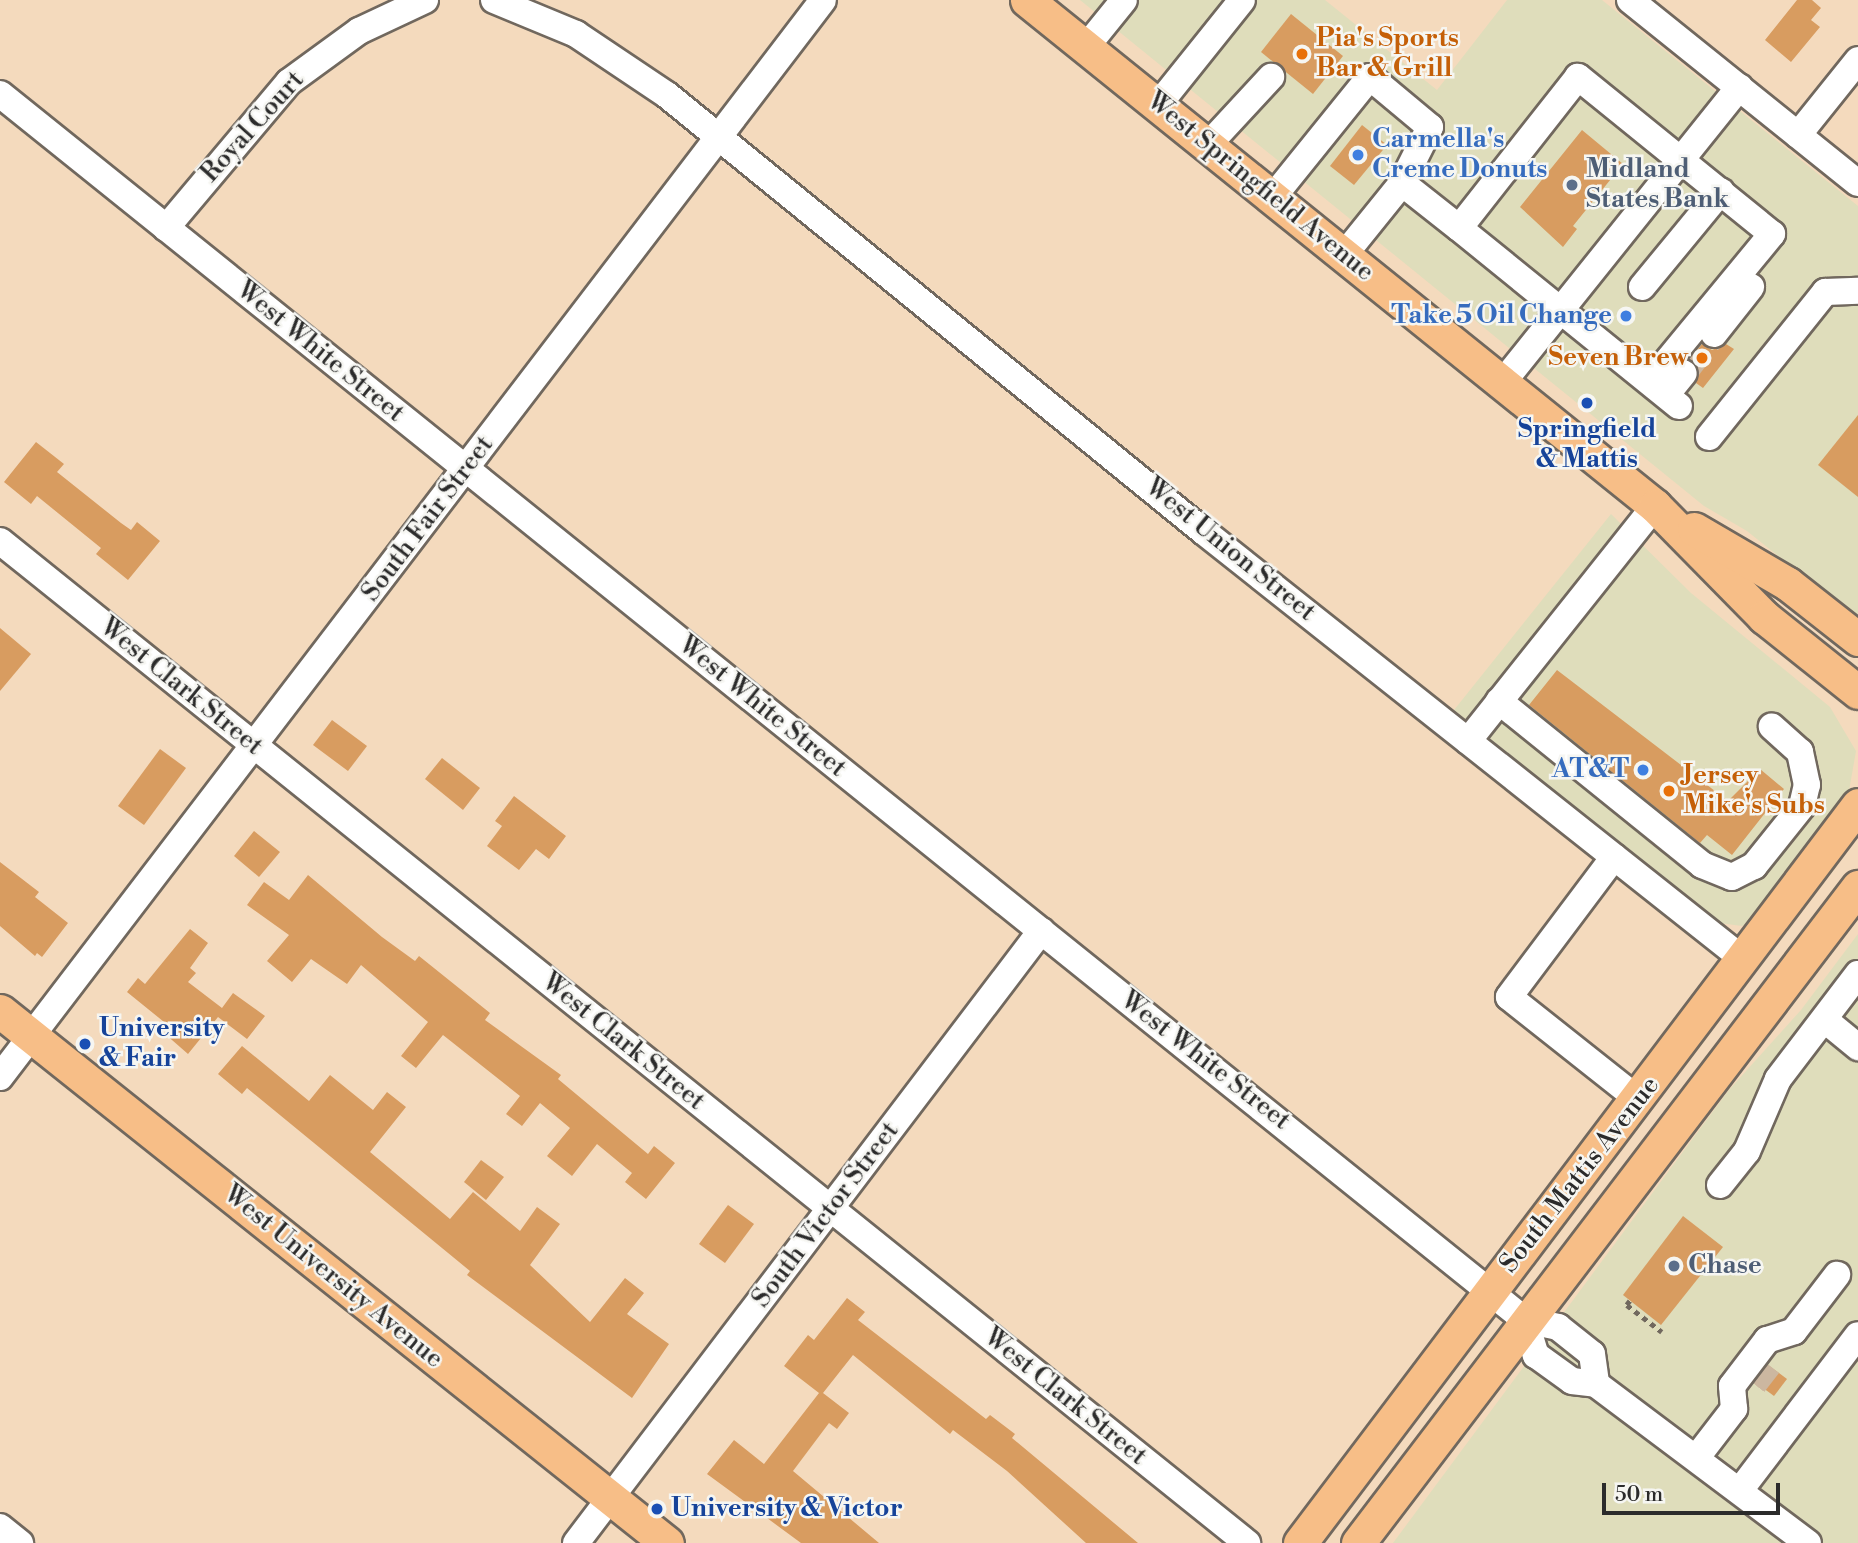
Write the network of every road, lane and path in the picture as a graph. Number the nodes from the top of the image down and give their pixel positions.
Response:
1 (425, 0) edge
2 (494, 0) edge
3 (823, 0) edge
4 (1027, 0) edge
5 (1124, 0) edge
6 (1242, 0) edge
7 (1630, 0) edge
8 (1086, 47) junction
9 (1858, 60) edge
10 (1271, 77) dead end
11 (1739, 88) junction
12 (0, 94) edge
13 (1157, 105) junction
14 (1798, 135) junction
15 (719, 137) junction
16 (1208, 145) junction
17 (1683, 158) junction
18 (1402, 183) junction
19 (1858, 183) edge
20 (1721, 191) junction
21 (1273, 197) junction
22 (166, 228) junction
23 (1459, 228) junction
24 (1762, 247) junction
25 (1344, 255) junction
26 (1643, 287) dead end
27 (1858, 291) edge
28 (1560, 310) junction
29 (1714, 334) tunnel mouth
30 (1684, 373) tunnel mouth
31 (1503, 382) junction
32 (1665, 394) junction
33 (1709, 437) dead end
34 (466, 468) junction
35 (1655, 506) junction
36 (0, 541) edge
37 (1858, 639) edge
38 (1858, 692) edge
39 (1499, 701) junction
40 (1772, 727) dead end
41 (1468, 741) junction
42 (255, 746) junction
43 (1858, 805) edge
44 (1614, 857) junction
45 (1858, 887) edge
46 (1041, 931) junction
47 (1744, 960) junction
48 (1858, 974) edge
49 (0, 1011) edge
50 (1825, 1020) junction
51 (31, 1036) junction
52 (1858, 1047) edge
53 (0, 1077) edge
54 (1639, 1100) junction
55 (1720, 1185) dead end
56 (831, 1209) junction
57 (1837, 1275) dead end
58 (1489, 1291) junction
59 (1630, 1301) dead end
60 (1525, 1320) junction
61 (1794, 1331) junction
62 (1662, 1332) dead end
63 (1858, 1335) edge
64 (1596, 1384) junction
65 (1734, 1409) junction
66 (1697, 1457) junction
67 (1741, 1489) junction
68 (610, 1498) junction
69 (0, 1527) edge
70 (20, 1543) edge
71 (576, 1543) edge
72 (667, 1543) edge
73 (1247, 1543) edge
74 (1300, 1543) edge
75 (1358, 1543) edge
76 (1808, 1543) edge

1 - 22 street, Royal Court
2 - 15 street
3 - 15 street, South Fair Street
4 - 8 main road, West Springfield Avenue
5 - 8 street
6 - 13 street
7 - 11 street
8 - 13 main road, West Springfield Avenue
9 - 14 street
10 - 16 street
11 - 14 street
11 - 17 street
12 - 22 street, West White Street
13 - 16 main road, West Springfield Avenue
14 - 19 street
15 - 34 street, South Fair Street
15 - 41 street, West Union Street
16 - 21 main road, West Springfield Avenue
17 - 20 street
17 - 23 street
17 - 28 street
18 - 21 street
18 - 23 street
18 - 25 street
20 - 24 street
20 - 26 street
21 - 25 main road, West Springfield Avenue
22 - 34 street, West White Street
23 - 28 street
24 - 29 street
24 - 32 street
25 - 31 main road, West Springfield Avenue
27 - 33 street
28 - 31 street
28 - 32 street
30 - 32 street
31 - 35 main road, West Springfield Avenue
34 - 42 street, South Fair Street
34 - 46 street, West White Street
35 - 37 main road, West Springfield Avenue
35 - 38 main road, West Springfield Avenue
35 - 39 street
36 - 42 street, West Clark Street
39 - 40 street
39 - 41 street
41 - 44 street, West Union Street
42 - 51 street, South Fair Street
42 - 56 street, West Clark Street
43 - 47 main road, South Mattis Avenue
44 - 47 street, West Union Street
44 - 54 street
45 - 60 main road, South Mattis Avenue
46 - 56 street, South Victor Street
46 - 58 street, West White Street
47 - 54 main road, South Mattis Avenue
48 - 50 street
49 - 51 main road, West University Avenue
50 - 52 street
50 - 55 street
51 - 53 street, South Fair Street
51 - 68 main road, West University Avenue
54 - 58 main road, South Mattis Avenue
56 - 68 street, South Victor Street
56 - 73 street, West Clark Street
57 - 61 street
58 - 60 street, West White Street
58 - 74 main road, South Mattis Avenue
59 - 62 path
60 - 64 street
60 - 64 street
60 - 75 main road, South Mattis Avenue
61 - 65 street
61 - 65 street
63 - 67 street
64 - 66 street
65 - 66 street
66 - 67 street
67 - 76 street
68 - 71 street, South Victor Street
68 - 72 main road, West University Avenue
69 - 70 street

